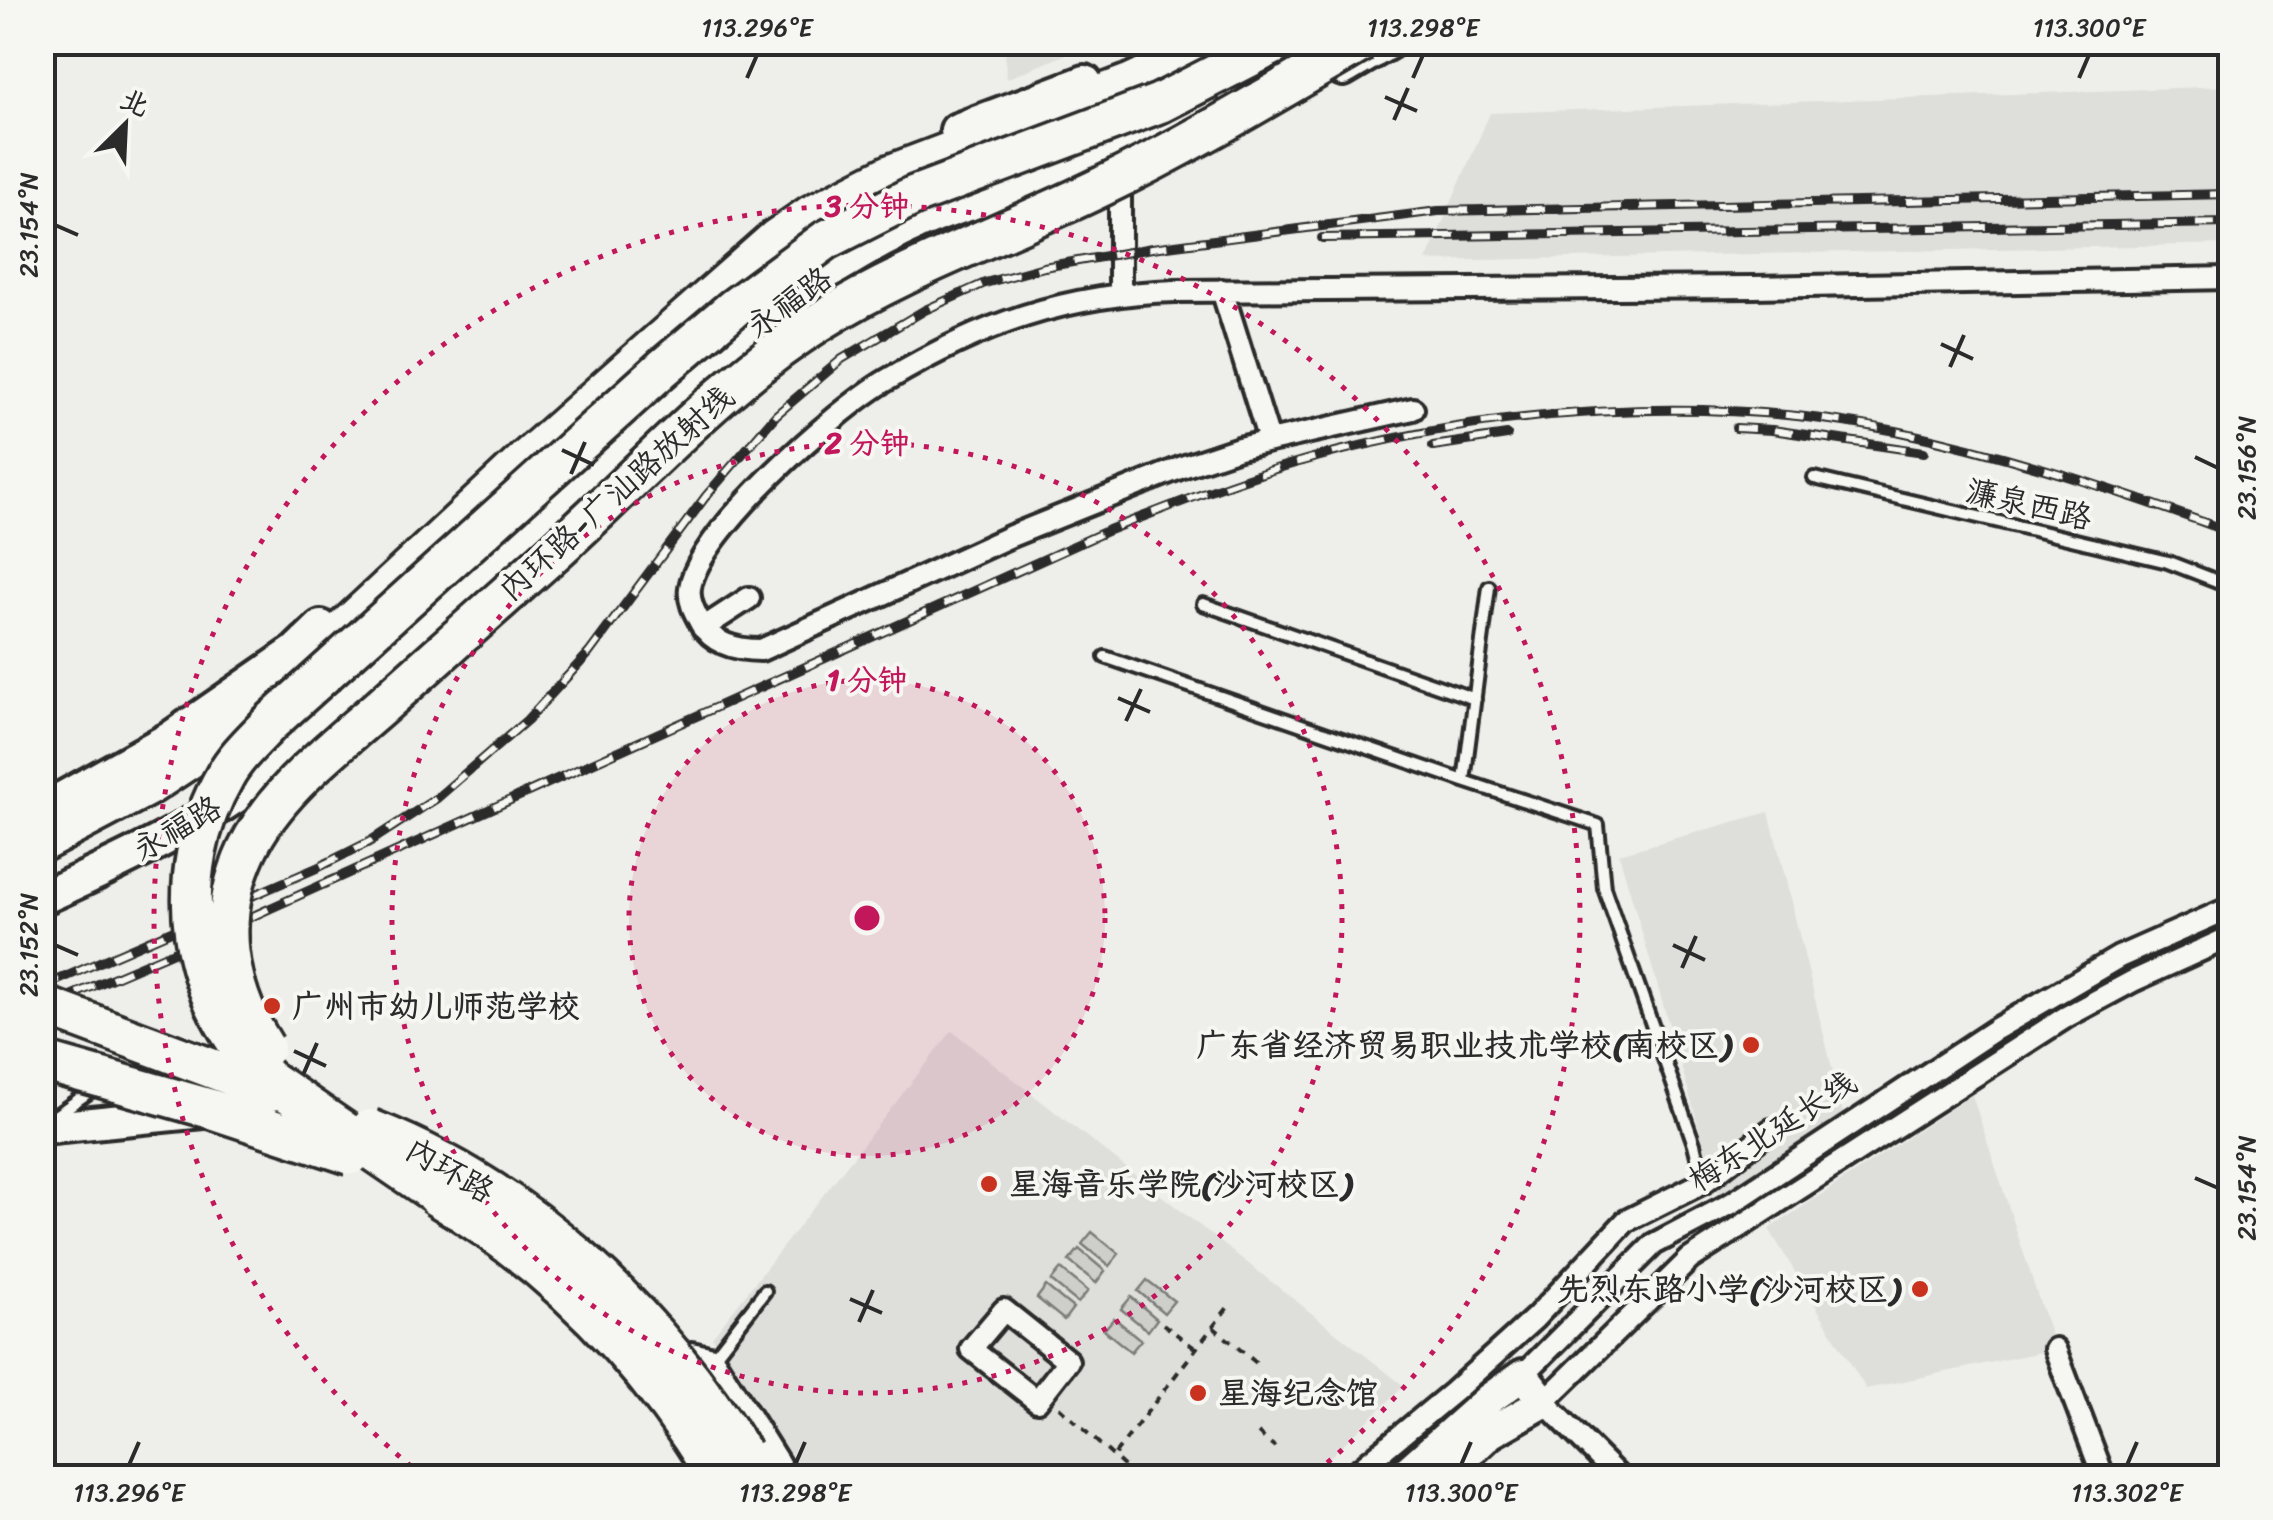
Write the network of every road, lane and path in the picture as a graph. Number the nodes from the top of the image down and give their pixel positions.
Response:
1 (1181, 42) edge
2 (1220, 42) edge
3 (1279, 42) edge
4 (1358, 42) edge
5 (1389, 42) edge
6 (1120, 177) junction
7 (998, 195) junction
8 (2230, 278) edge
9 (1222, 290) junction
10 (1120, 293) junction
11 (1413, 409) dead end
12 (1269, 440) junction
13 (1814, 478) dead end
14 (2230, 586) edge
15 (1489, 587) dead end
16 (749, 598) dead end
17 (1203, 604) dead end
18 (703, 628) junction
19 (1105, 656) dead end
20 (383, 664) joint
21 (1474, 699) junction
22 (1464, 780) junction
23 (42, 810) edge
24 (42, 842) edge
25 (43, 889) edge
26 (2230, 908) edge
27 (2230, 937) edge
28 (42, 1005) edge
29 (168, 1037) dead end
30 (137, 1059) dead end
31 (42, 1060) edge
32 (121, 1070) dead end
33 (42, 1126) edge
34 (1842, 1128) junction
35 (1771, 1130) dead end
36 (387, 1135) junction
37 (1859, 1150) junction
38 (1704, 1182) junction
39 (458, 1209) junction
40 (1626, 1221) junction
41 (1654, 1244) junction
42 (765, 1291) dead end
43 (1232, 1302) dead end
44 (1162, 1324) dead end
45 (1213, 1327) junction
46 (1196, 1349) junction
47 (2055, 1349) dead end
48 (702, 1356) junction
49 (1260, 1366) dead end
50 (1523, 1375) junction
51 (1043, 1394) junction
52 (1544, 1402) junction
53 (1258, 1433) dead end
54 (1275, 1447) dead end
55 (1114, 1454) junction
56 (715, 1474) edge
57 (756, 1478) edge
58 (771, 1478) edge
59 (788, 1478) edge
60 (1137, 1478) edge
61 (1349, 1478) edge
62 (1400, 1478) edge
63 (1442, 1478) edge
64 (1620, 1478) edge
65 (2104, 1478) edge

1 - 23 main road, 永福路
2 - 24 highway
3 - 39 highway, bridge
4 - 7 highway
4 - 36 highway, 内环路-广汕路放射线, bridge
5 - 6 main road, 永福路
6 - 7 main road, 永福路
6 - 10 street
7 - 20 main road, 永福路
8 - 9 street
9 - 10 street
9 - 12 street
10 - 18 street
11 - 12 street
12 - 18 street
13 - 14 lane, 濂泉西路
15 - 21 lane
16 - 18 street
17 - 21 lane
19 - 22 lane
20 - 25 highway
21 - 22 lane
22 - 38 lane
26 - 34 street, 梅东北延长线
27 - 37 street, 梅东北延长线
28 - 36 highway, 内环路, bridge
29 - 30 lane
31 - 39 highway, 内环路, bridge
32 - 33 lane
33 - 48 street
34 - 37 street
34 - 41 street, 梅东北延长线
35 - 38 street
36 - 57 highway, 内环路, bridge
37 - 52 street, 梅东北延长线
38 - 40 street
39 - 56 highway, 内环路, bridge
40 - 41 street
40 - 61 street
41 - 50 street, 梅东北延长线
42 - 48 lane
43 - 45 path
44 - 46 path
45 - 46 path
45 - 49 path
46 - 55 path
47 - 65 street
48 - 58 street
48 - 59 street
50 - 52 street
50 - 62 street, 梅东北延长线
51 - 51 street
51 - 55 path
52 - 63 street, 梅东北延长线
52 - 64 street
53 - 54 path
55 - 60 path

